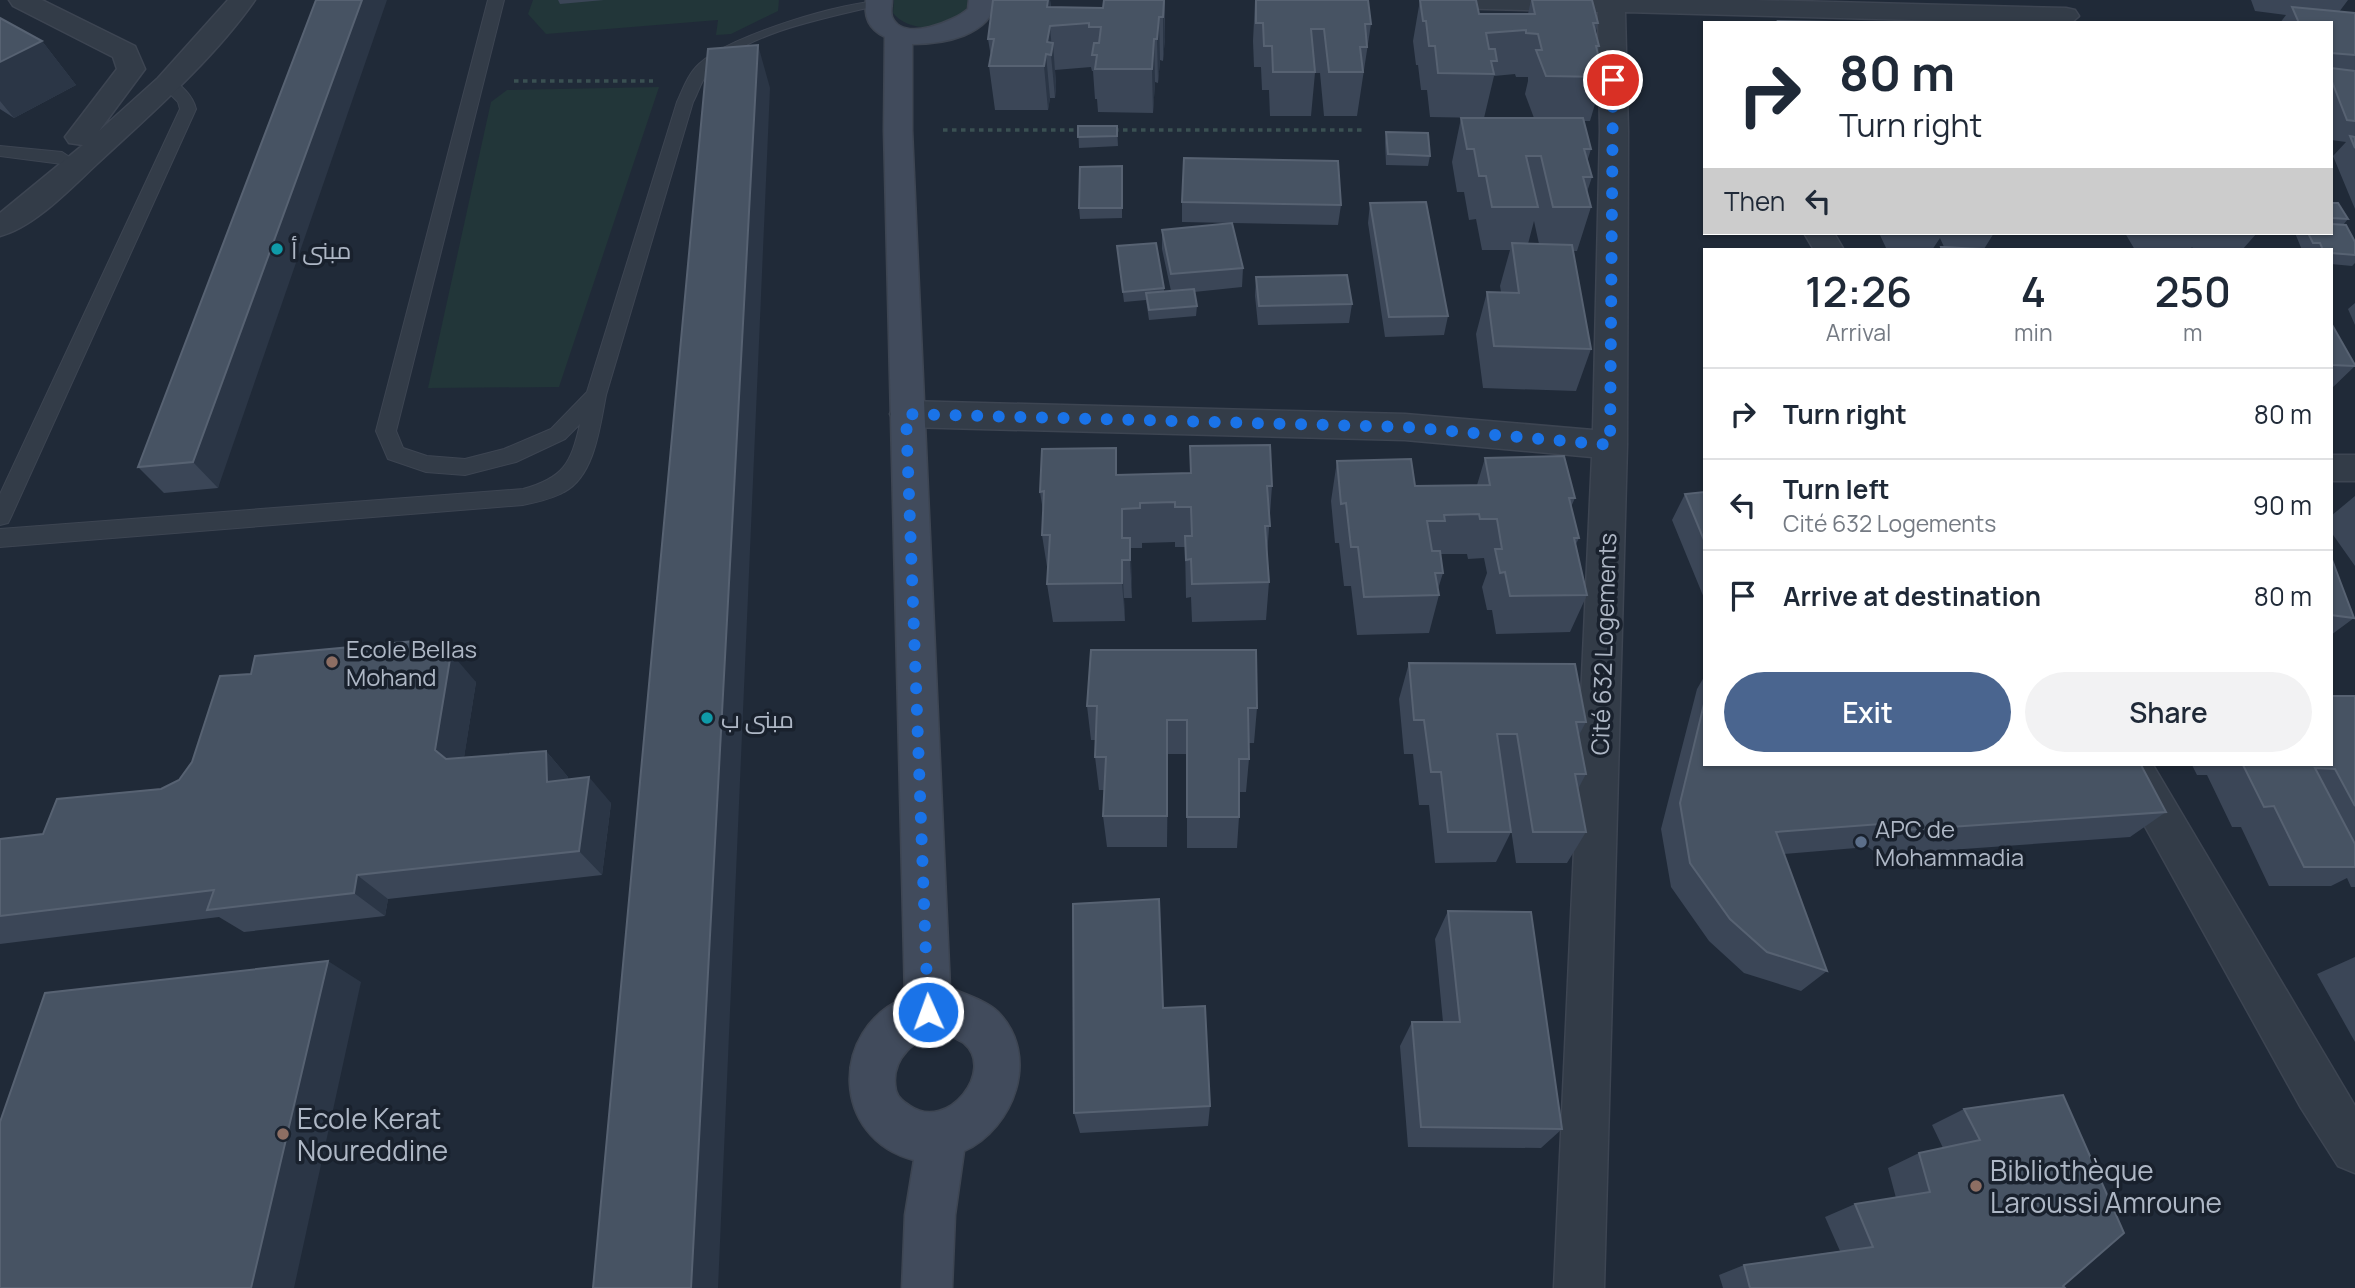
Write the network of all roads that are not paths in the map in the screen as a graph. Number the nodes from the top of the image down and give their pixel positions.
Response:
1 (22, 0) edge
2 (242, 0) edge
3 (496, 0) edge
4 (879, 0) edge
5 (982, 0) edge
6 (1449, 0) edge
7 (1612, 2) edge
8 (1696, 11) edge
9 (2066, 16) dead end
10 (899, 33) junction
11 (168, 84) junction
12 (0, 151) edge
13 (62, 158) junction
14 (6, 223) edge
15 (596, 394) junction
16 (906, 414) junction
17 (1610, 445) junction
18 (2333, 468) edge
19 (2355, 468) edge
20 (0, 517) edge
21 (0, 538) edge
22 (2131, 766) edge
23 (928, 1012) junction
24 (942, 1137) junction
25 (2355, 1149) edge
26 (928, 1288) edge
27 (1579, 1288) edge

1 - 13 street
2 - 11 street
3 - 15 lane
4 - 10 street
4 - 15 lane
5 - 10 street
6 - 7 street
7 - 8 street
7 - 17 street, Cité 632 Logements
8 - 9 street
10 - 16 street
11 - 14 street
11 - 20 lane
12 - 13 lane
13 - 14 street
15 - 21 lane
16 - 17 street
16 - 23 street
17 - 27 street, Cité 632 Logements
18 - 19 street
22 - 25 street
23 - 24 street
23 - 24 street
24 - 26 street

